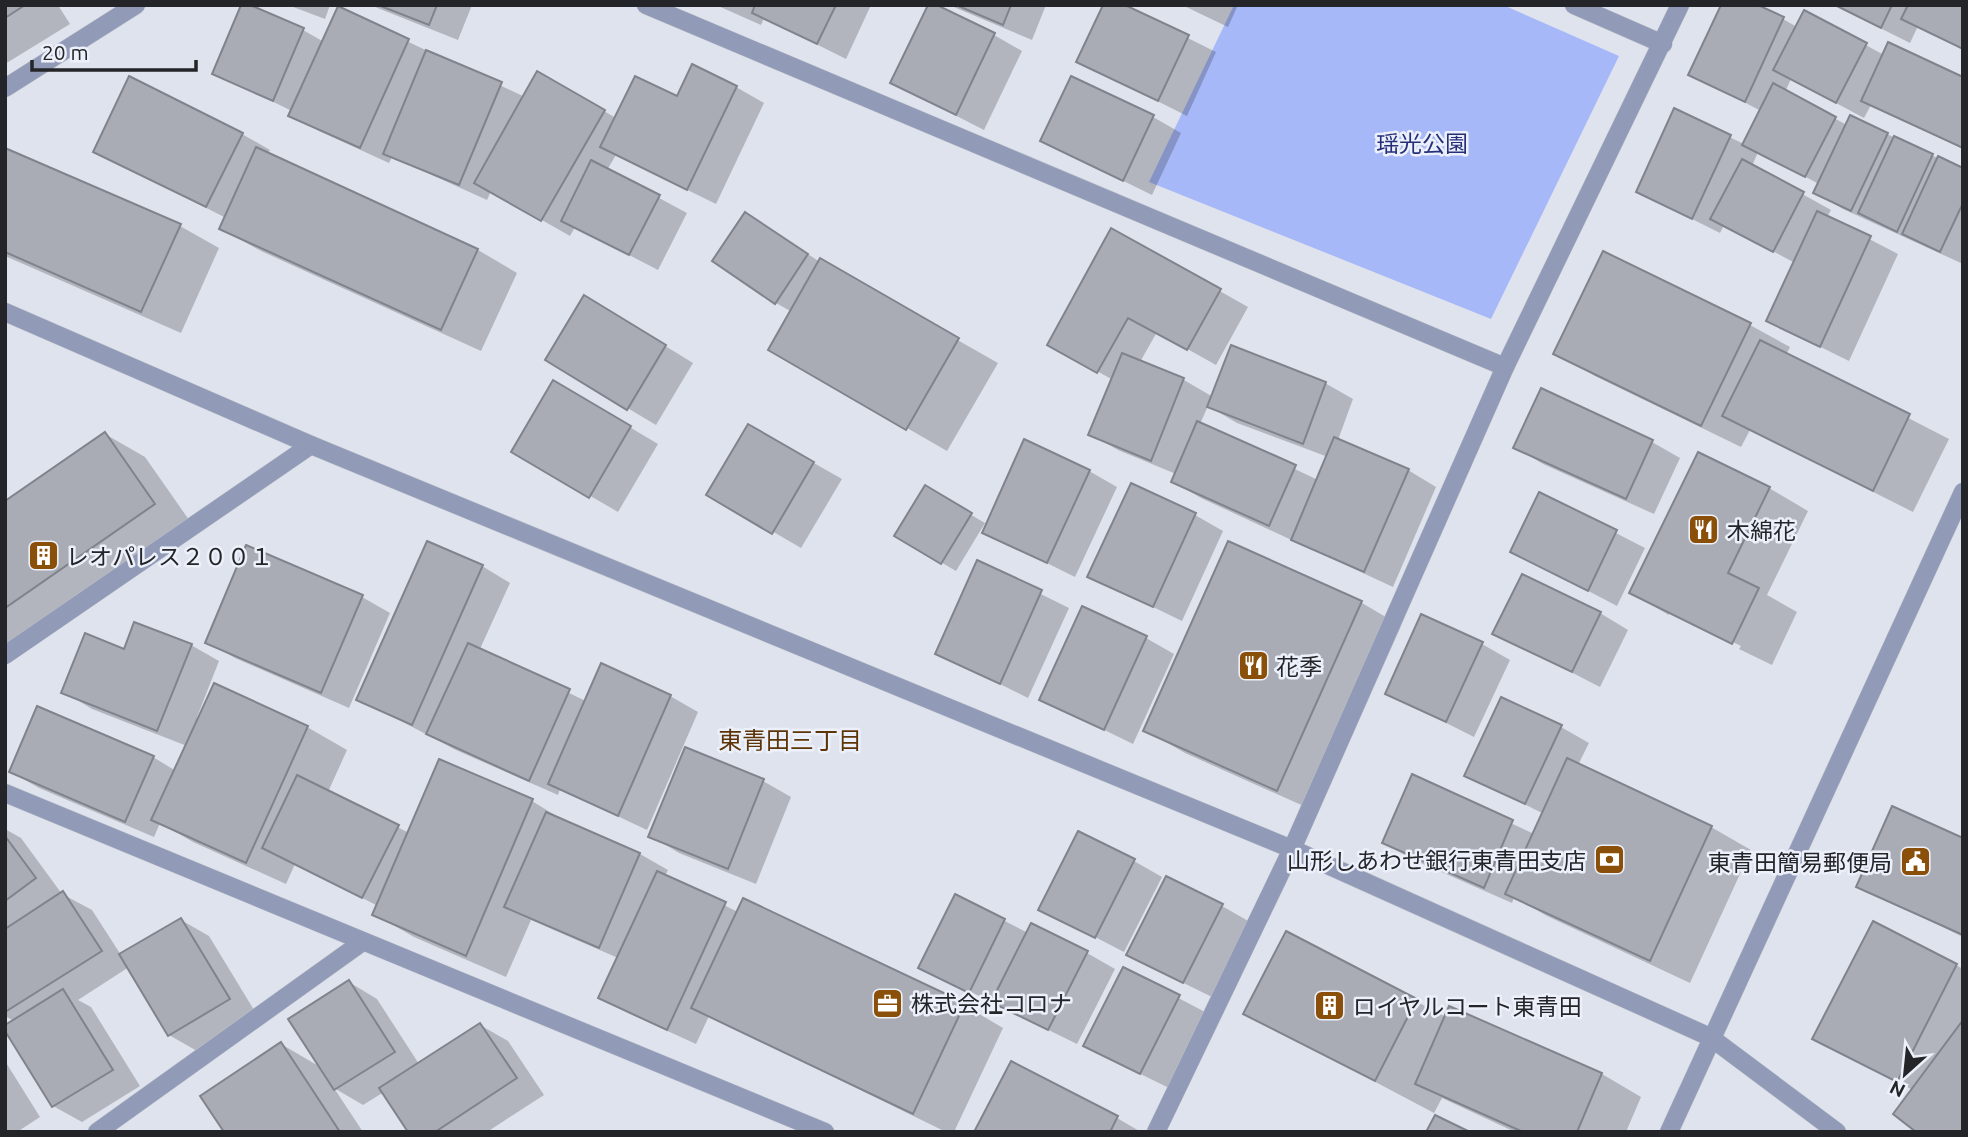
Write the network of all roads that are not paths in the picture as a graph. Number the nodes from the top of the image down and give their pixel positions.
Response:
1 (136, 5) edge
2 (646, 5) edge
3 (1574, 5) edge
4 (1680, 5) edge
5 (1663, 44) junction
6 (5, 88) edge
7 (5, 312) edge
8 (1505, 367) junction
9 (311, 445) junction
10 (1963, 492) edge
11 (5, 655) edge
12 (5, 793) edge
13 (1292, 849) junction
14 (361, 943) junction
15 (1710, 1037) junction
16 (97, 1132) edge
17 (825, 1132) edge
18 (1156, 1132) edge
19 (1669, 1132) edge
20 (1837, 1132) edge

1 - 6 street
2 - 8 street
3 - 5 street
4 - 5 street
5 - 8 street
7 - 9 street
8 - 13 street
9 - 11 street
9 - 13 street
10 - 15 street
12 - 14 street
13 - 15 street
13 - 18 street
14 - 16 street
14 - 17 street
15 - 19 street
15 - 20 street

